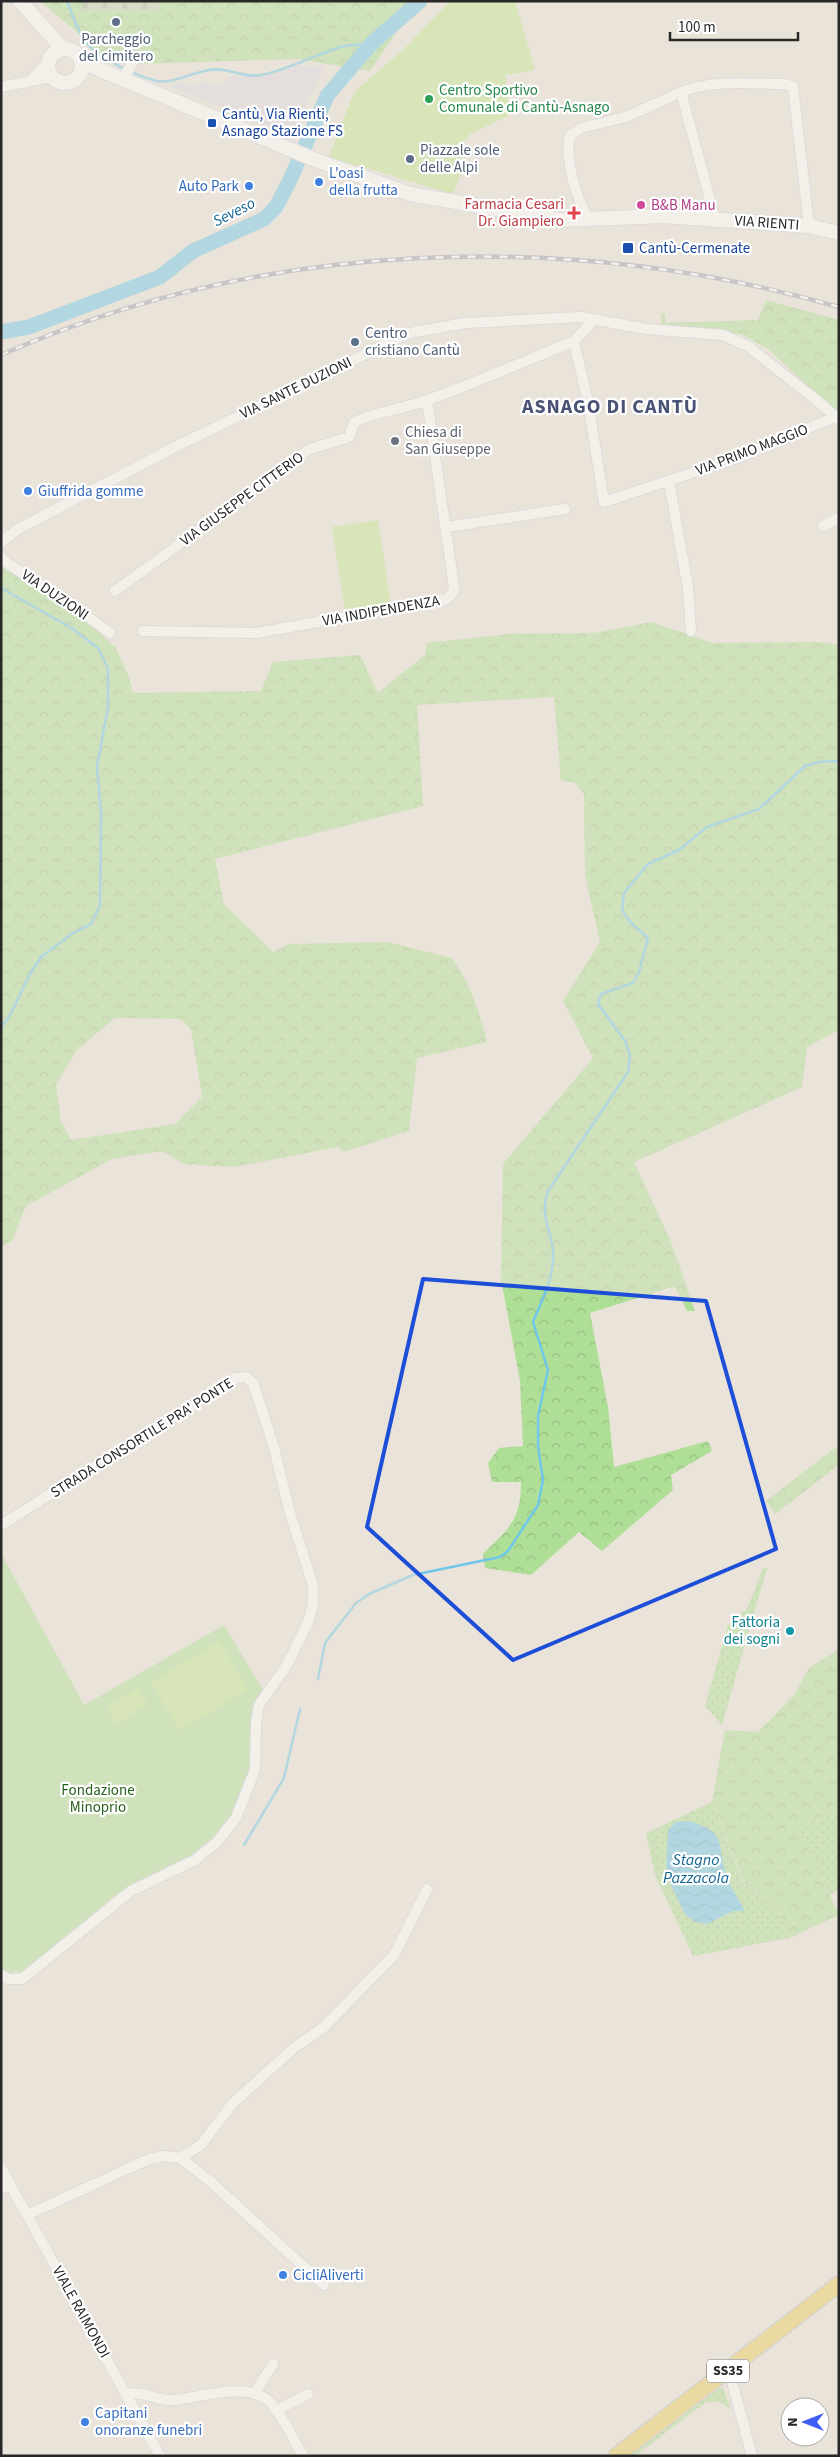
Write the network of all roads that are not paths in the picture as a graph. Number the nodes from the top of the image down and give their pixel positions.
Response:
1 (20, 1) edge
2 (53, 55) junction
3 (80, 69) junction
4 (51, 77) junction
5 (30, 82) junction
6 (1, 87) edge
7 (682, 92) junction
8 (713, 219) junction
9 (589, 220) junction
10 (808, 226) junction
11 (839, 232) edge
12 (594, 320) junction
13 (574, 342) junction
14 (427, 400) junction
15 (837, 418) edge
16 (669, 482) junction
17 (565, 509) dead end
18 (839, 518) edge
19 (823, 526) dead end
20 (447, 527) junction
21 (1, 542) edge
22 (1, 557) edge
23 (115, 591) dead end
24 (143, 631) dead end
25 (691, 631) dead end
26 (110, 633) dead end
27 (1, 1525) edge
28 (427, 1889) dead end
29 (1, 1975) edge
30 (180, 2158) junction
31 (1, 2168) edge
32 (6, 2186) edge
33 (27, 2215) junction
34 (839, 2284) edge
35 (324, 2286) dead end
36 (273, 2364) dead end
37 (726, 2371) junction
38 (126, 2394) junction
39 (254, 2394) junction
40 (308, 2394) dead end
41 (276, 2412) junction
42 (160, 2456) edge
43 (303, 2456) edge
44 (616, 2456) edge
45 (752, 2456) edge

1 - 2 main road
2 - 3 main road
2 - 4 main road
2 - 5 street
3 - 4 main road
3 - 9 main road, VIA RIENTI
4 - 5 street
5 - 6 street
7 - 8 street
7 - 9 street
7 - 10 street
8 - 9 main road, VIA RIENTI
8 - 10 main road, VIA RIENTI
10 - 11 main road, VIA RIENTI
12 - 13 street
12 - 15 street, VIA SANTE DUZIONI
12 - 21 street, VIA SANTE DUZIONI
13 - 14 street
13 - 16 street, VIA PRIMO MAGGIO
14 - 20 street, VIA INDIPENDENZA
14 - 23 street, VIA GIUSEPPE CITTERIO
15 - 16 street, VIA PRIMO MAGGIO
16 - 25 street
17 - 20 street
18 - 19 street
20 - 24 street, VIA INDIPENDENZA
22 - 26 street, VIA DUZIONI
27 - 29 street, STRADA CONSORTILE PRA' PONTE
28 - 30 street
30 - 33 street
30 - 35 street
31 - 32 street, VIALE RAIMONDI
32 - 33 street, VIALE RAIMONDI
33 - 38 street, VIALE RAIMONDI
34 - 37 main road, SS35
36 - 39 street
37 - 44 main road, SS35
37 - 45 street
38 - 39 street
38 - 42 street, VIALE RAIMONDI
39 - 41 street
40 - 41 street
41 - 43 street

